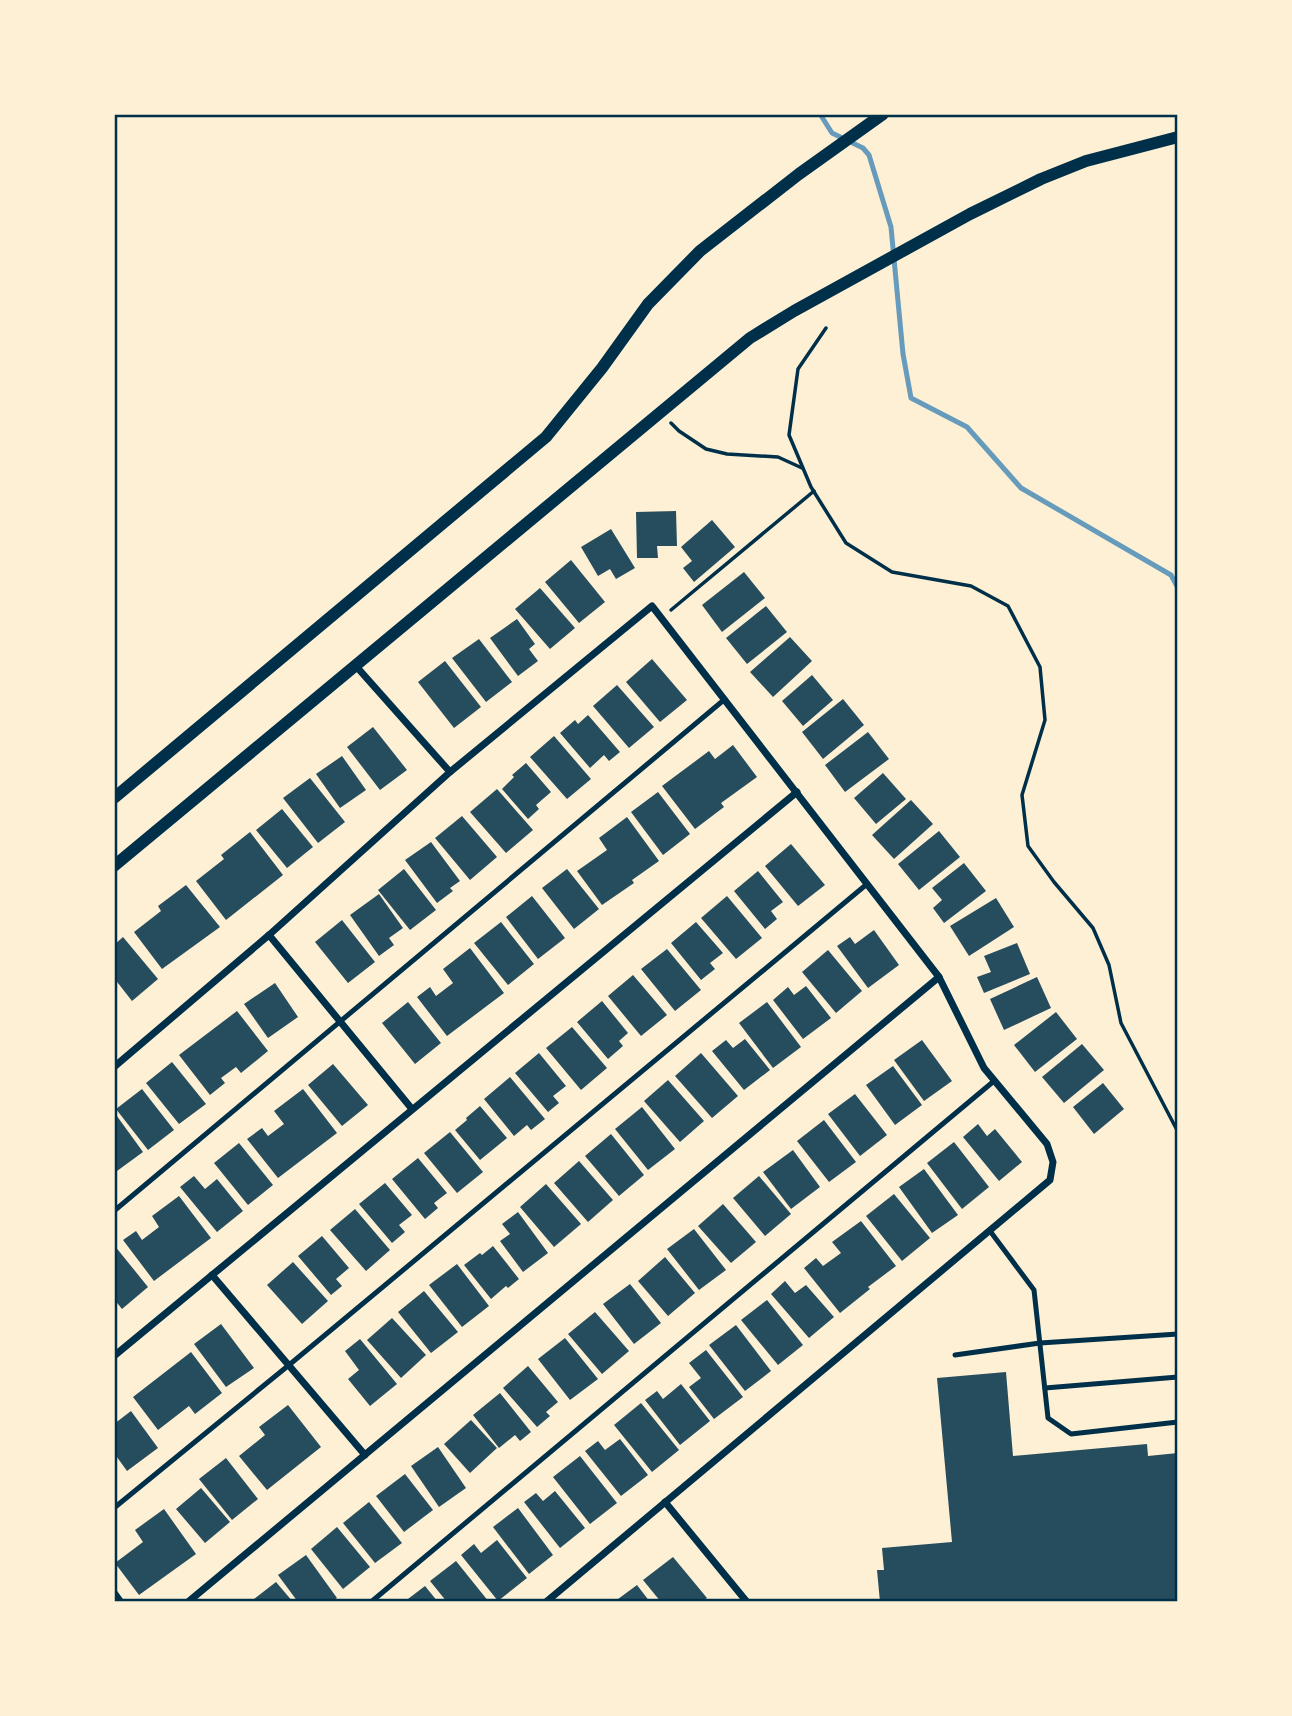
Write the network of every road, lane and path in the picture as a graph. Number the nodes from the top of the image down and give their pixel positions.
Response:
1 (883, 114) edge
2 (1178, 137) edge
3 (826, 328) dead end
4 (661, 412) junction
5 (804, 469) junction
6 (814, 491) junction
7 (661, 618) junction
8 (355, 665) junction
9 (725, 699) junction
10 (450, 772) junction
11 (797, 792) junction
12 (114, 798) edge
13 (114, 866) edge
14 (867, 884) junction
15 (269, 934) junction
16 (939, 977) junction
17 (340, 1021) junction
18 (114, 1067) edge
19 (994, 1081) junction
20 (412, 1110) junction
21 (1178, 1132) edge
22 (114, 1211) edge
23 (990, 1231) junction
24 (212, 1275) junction
25 (1178, 1334) edge
26 (1040, 1343) junction
27 (955, 1355) dead end
28 (114, 1356) edge
29 (289, 1365) junction
30 (1178, 1377) edge
31 (1045, 1388) junction
32 (1178, 1422) edge
33 (365, 1455) junction
34 (665, 1502) junction
35 (114, 1508) edge
36 (114, 1591) edge
37 (199, 1594) junction
38 (122, 1602) edge
39 (188, 1602) edge
40 (205, 1602) edge
41 (372, 1602) edge
42 (546, 1602) edge
43 (747, 1602) edge

1 - 12 street
2 - 4 street
3 - 5 path
4 - 5 path
4 - 8 street
5 - 6 path
6 - 7 path
6 - 21 path
7 - 9 street
7 - 10 street
8 - 10 street
8 - 13 street
9 - 11 street
9 - 17 lane
10 - 15 street
11 - 14 street
11 - 20 street
14 - 16 street
14 - 29 lane
15 - 17 street
15 - 18 street
16 - 19 street
16 - 33 street
17 - 20 street
17 - 22 lane
19 - 23 street
19 - 41 lane
20 - 24 street
23 - 26 lane
23 - 34 street
24 - 28 street
24 - 29 street
25 - 26 lane
26 - 27 lane
26 - 31 lane
29 - 33 street
29 - 35 lane
30 - 31 lane
31 - 32 lane
33 - 37 street
34 - 42 street
34 - 43 street
36 - 38 lane
37 - 39 street
37 - 40 street

